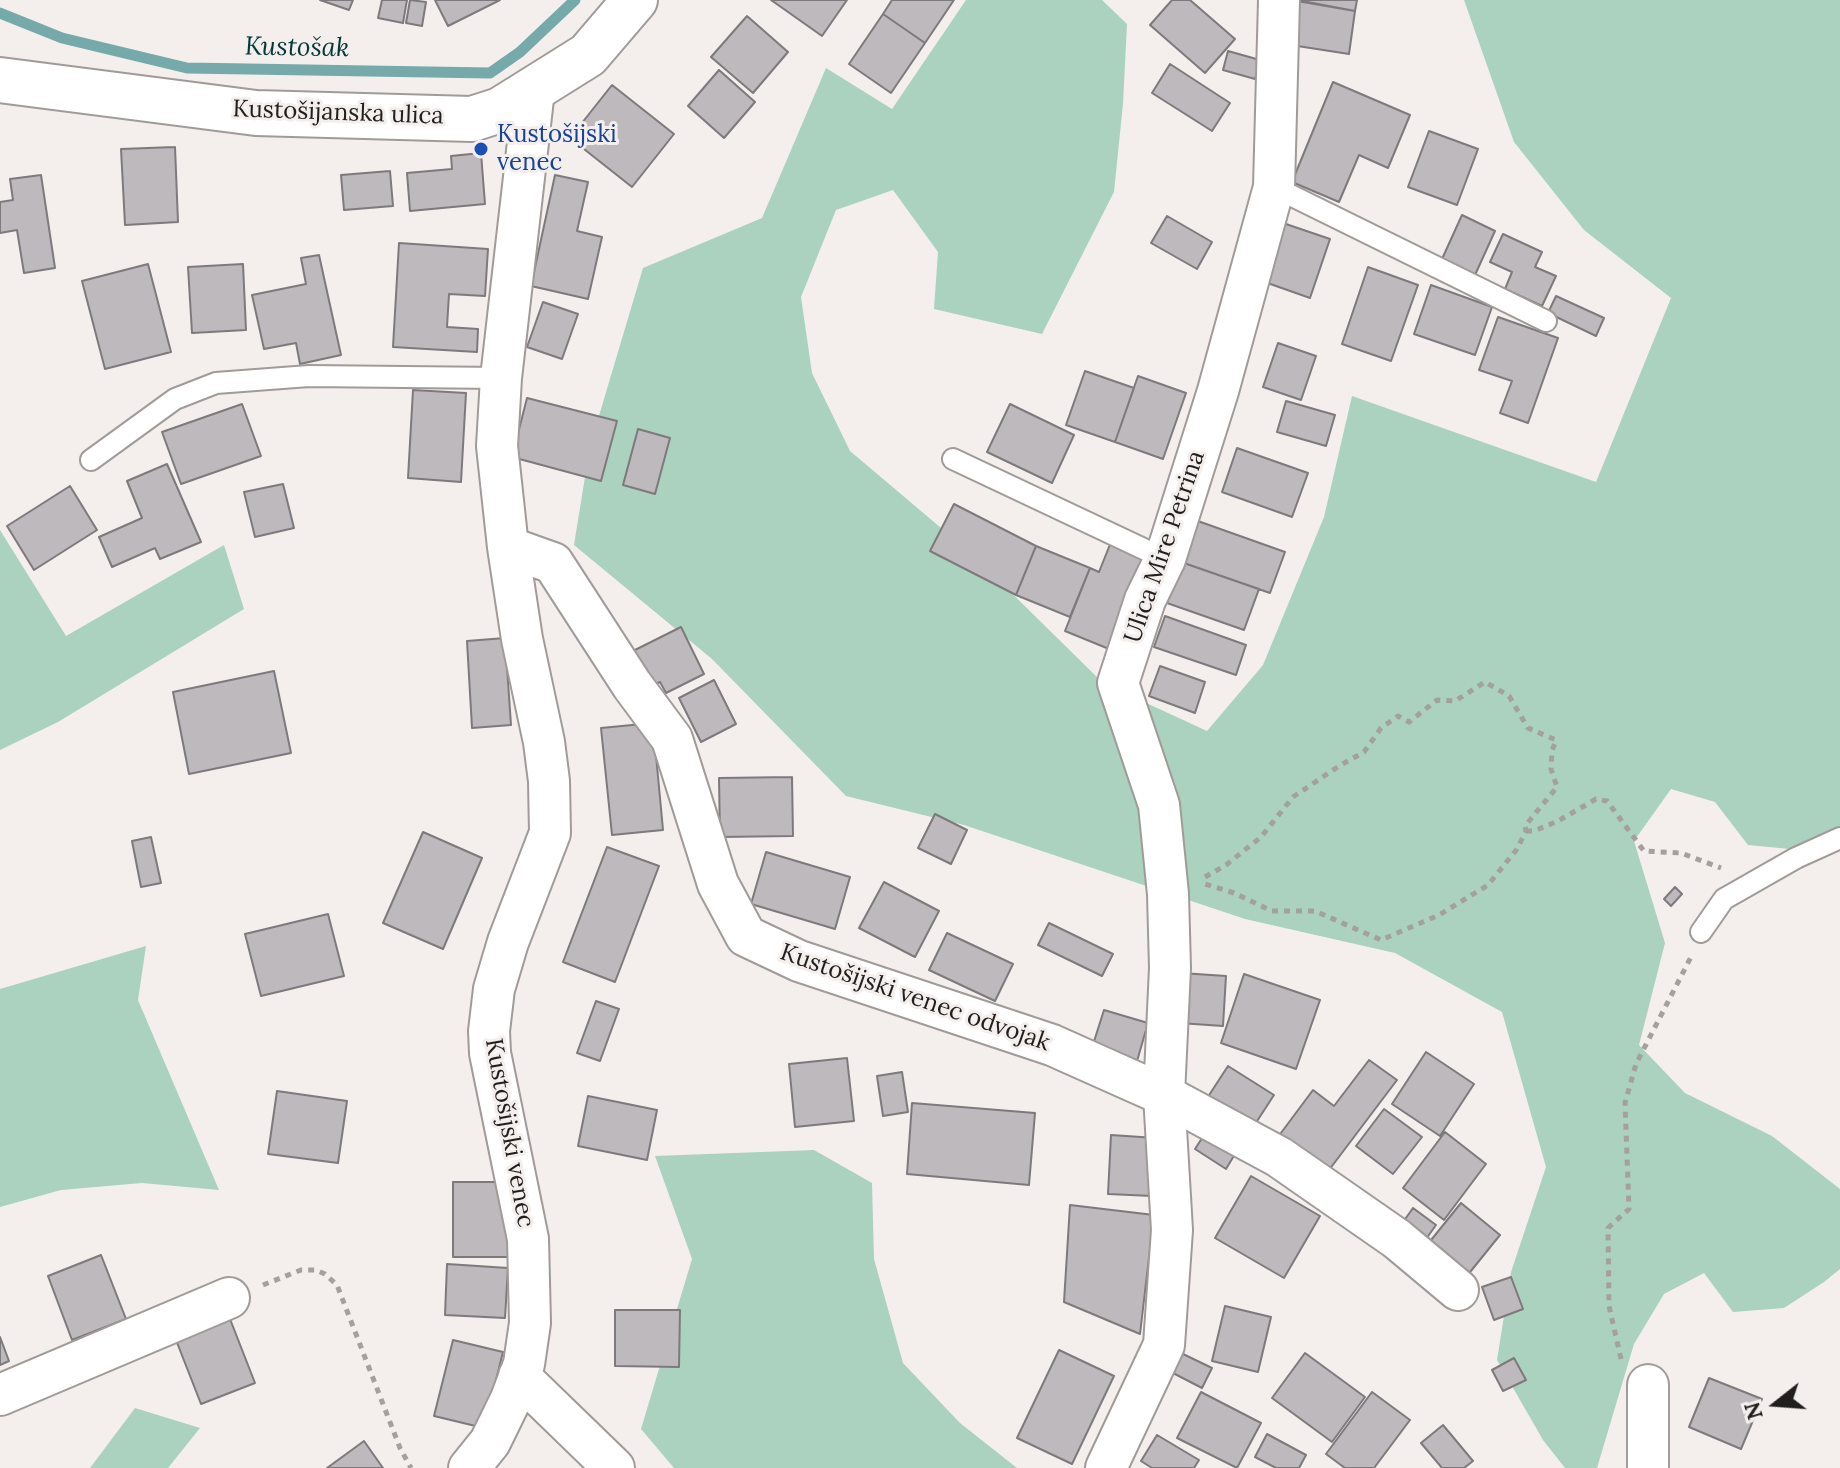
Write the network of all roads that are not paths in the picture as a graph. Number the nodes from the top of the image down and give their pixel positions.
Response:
1 (635, 0) edge
2 (1279, 0) edge
3 (0, 80) edge
4 (534, 90) junction
5 (1274, 187) junction
6 (1546, 321) dead end
7 (501, 378) junction
8 (953, 459) dead end
9 (91, 460) dead end
10 (508, 547) junction
11 (1165, 559) junction
12 (1840, 838) edge
13 (1701, 932) road end
14 (1164, 1095) junction
15 (1458, 1290) dead end
16 (229, 1298) road end
17 (519, 1376) junction
18 (1648, 1385) road end
19 (0, 1395) edge
20 (469, 1468) edge
21 (614, 1468) edge
22 (1106, 1468) edge
23 (1648, 1468) edge

1 - 4 street, Kustošijanska ulica
2 - 5 street, Ulica Mire Petrina
3 - 4 street, Kustošijanska ulica
4 - 7 street, Kustošijski venec
5 - 6 lane
5 - 11 street, Ulica Mire Petrina
7 - 9 lane
7 - 10 street, Kustošijski venec
8 - 11 lane
10 - 14 street, Kustošijski venec odvojak
10 - 17 street, Kustošijski venec
11 - 14 street, Ulica Mire Petrina
12 - 13 lane
14 - 15 street, Kustošijski venec odvojak
14 - 22 street
16 - 19 street
17 - 20 street, Kustošijski venec
17 - 21 street
18 - 23 street

